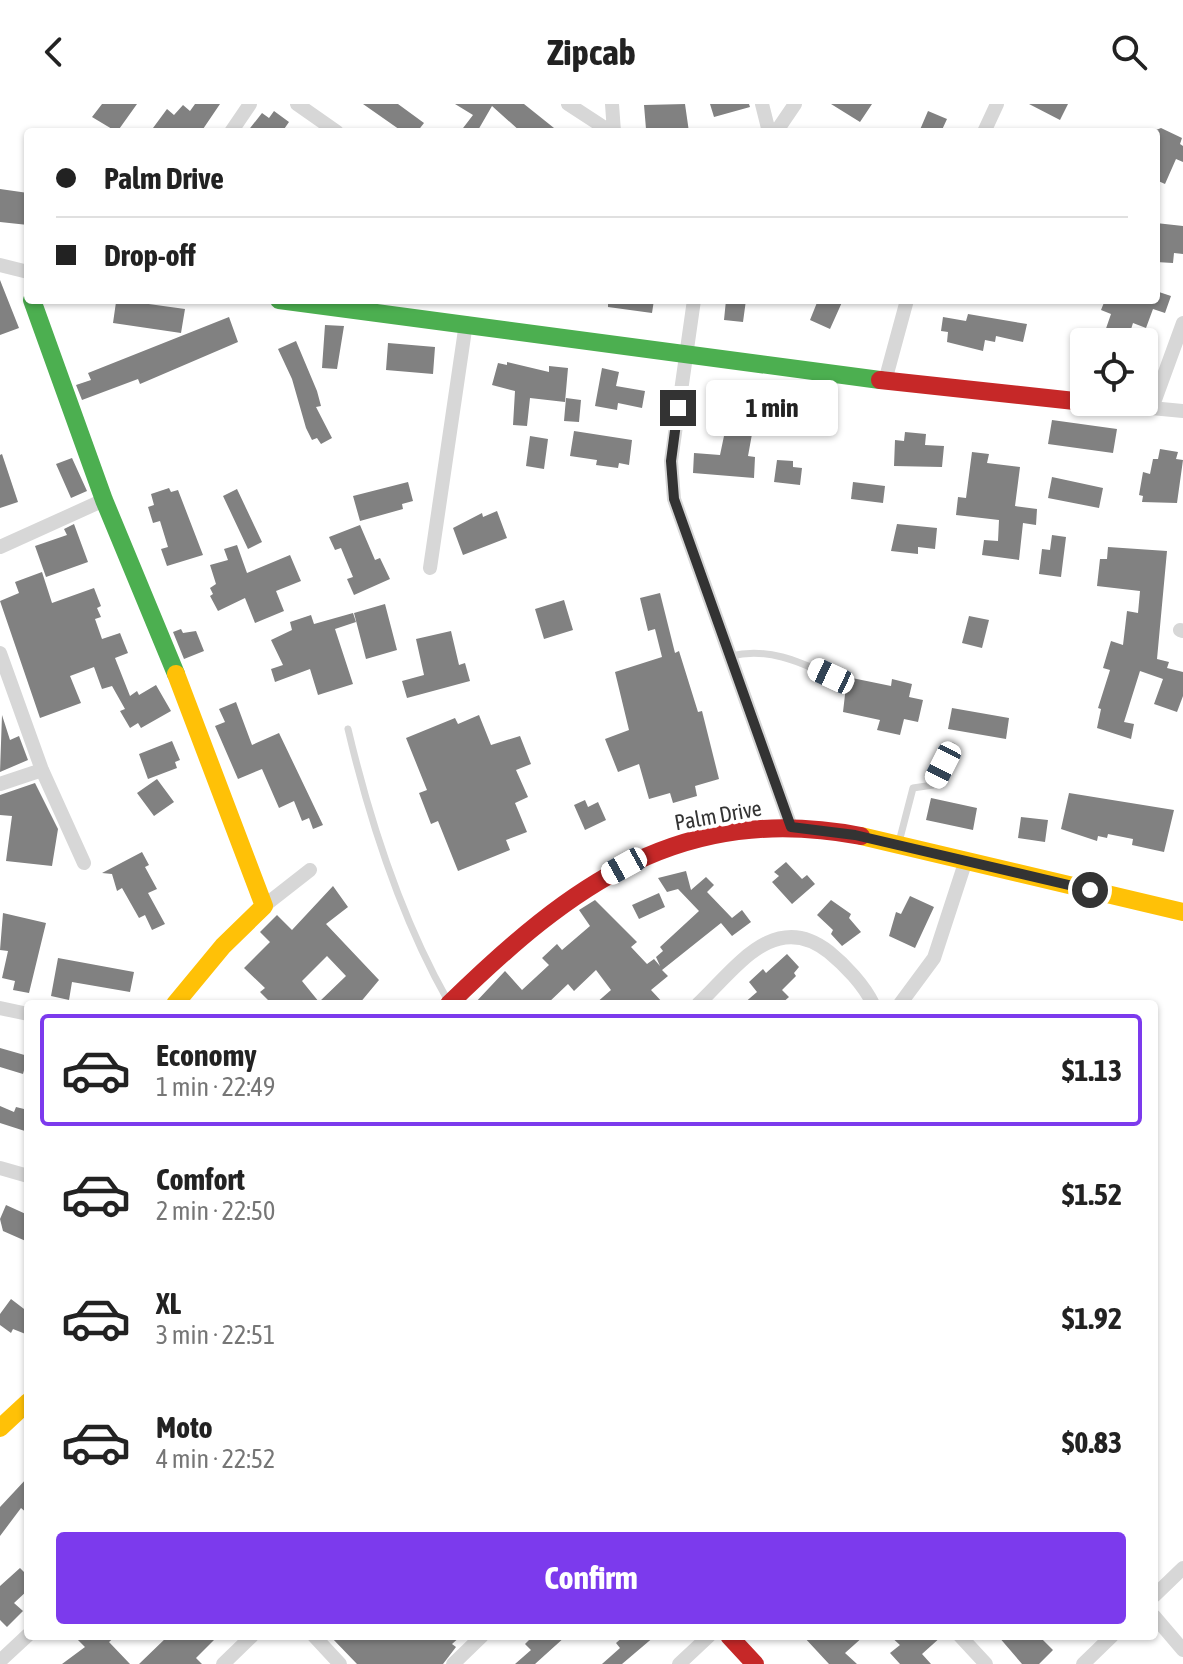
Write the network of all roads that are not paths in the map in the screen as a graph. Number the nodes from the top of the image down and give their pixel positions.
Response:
1 (250, 104) edge
2 (297, 104) edge
3 (568, 104) edge
4 (612, 104) edge
5 (762, 104) edge
6 (795, 104) edge
7 (997, 104) edge
8 (234, 128) edge
9 (331, 128) edge
10 (607, 128) edge
11 (613, 128) edge
12 (768, 128) edge
13 (779, 128) edge
14 (986, 128) edge
15 (0, 265) edge
16 (24, 271) edge
17 (33, 304) edge
18 (312, 304) edge
19 (693, 304) edge
20 (906, 304) edge
21 (466, 323) junction
22 (1183, 323) edge
23 (686, 356) junction
24 (885, 381) junction
25 (1158, 392) edge
26 (1070, 400) edge
27 (1158, 409) edge
28 (1183, 411) edge
29 (104, 500) junction
30 (0, 547) edge
31 (430, 568) dead end
32 (0, 653) edge
33 (731, 656) junction
34 (831, 676) dead end
35 (348, 729) dead end
36 (953, 746) dead end
37 (42, 770) junction
38 (0, 784) edge
39 (791, 827) junction
40 (898, 844) junction
41 (966, 860) junction
42 (84, 863) dead end
43 (310, 870) dead end
44 (264, 906) junction
45 (1183, 912) edge
46 (178, 1000) edge
47 (447, 1000) edge
48 (453, 1000) edge
49 (702, 1000) edge
50 (870, 1000) edge
51 (903, 1000) edge
52 (0, 1008) edge
53 (24, 1013) edge
54 (0, 1168) edge
55 (24, 1175) edge
56 (24, 1406) edge
57 (0, 1428) edge
58 (1183, 1568) edge
59 (1158, 1592) edge
60 (1158, 1621) edge
61 (24, 1639) edge
62 (248, 1640) edge
63 (318, 1640) edge
64 (478, 1640) edge
65 (705, 1640) edge
66 (733, 1640) edge
67 (964, 1640) edge
68 (1108, 1640) edge
69 (1183, 1650) edge
70 (0, 1661) edge
71 (223, 1664) edge
72 (340, 1664) edge
73 (453, 1664) edge
74 (679, 1664) edge
75 (755, 1664) edge
76 (986, 1664) edge
77 (1083, 1664) edge

1 - 8 street
2 - 9 street
3 - 10 street
4 - 11 street
5 - 12 street
6 - 13 street
7 - 14 street
15 - 16 street
17 - 29 street
18 - 21 street
19 - 23 street
20 - 24 street
21 - 23 street
21 - 31 street
22 - 25 street
23 - 24 street
23 - 33 street
24 - 26 street
27 - 28 street
29 - 30 street
29 - 44 street
32 - 37 street
33 - 34 lane
33 - 39 street
35 - 47 lane
36 - 40 lane
37 - 38 street
37 - 42 street
39 - 40 street, Palm Drive
39 - 48 street, Palm Drive
40 - 41 street, Palm Drive
41 - 45 street, Palm Drive
41 - 51 street
43 - 44 street
44 - 46 street
49 - 50 street
52 - 53 street
54 - 55 street
56 - 57 street
58 - 59 street
60 - 69 street
61 - 70 street
62 - 71 street
63 - 72 street
64 - 73 street
65 - 74 street
66 - 75 street
67 - 76 street
68 - 77 street

